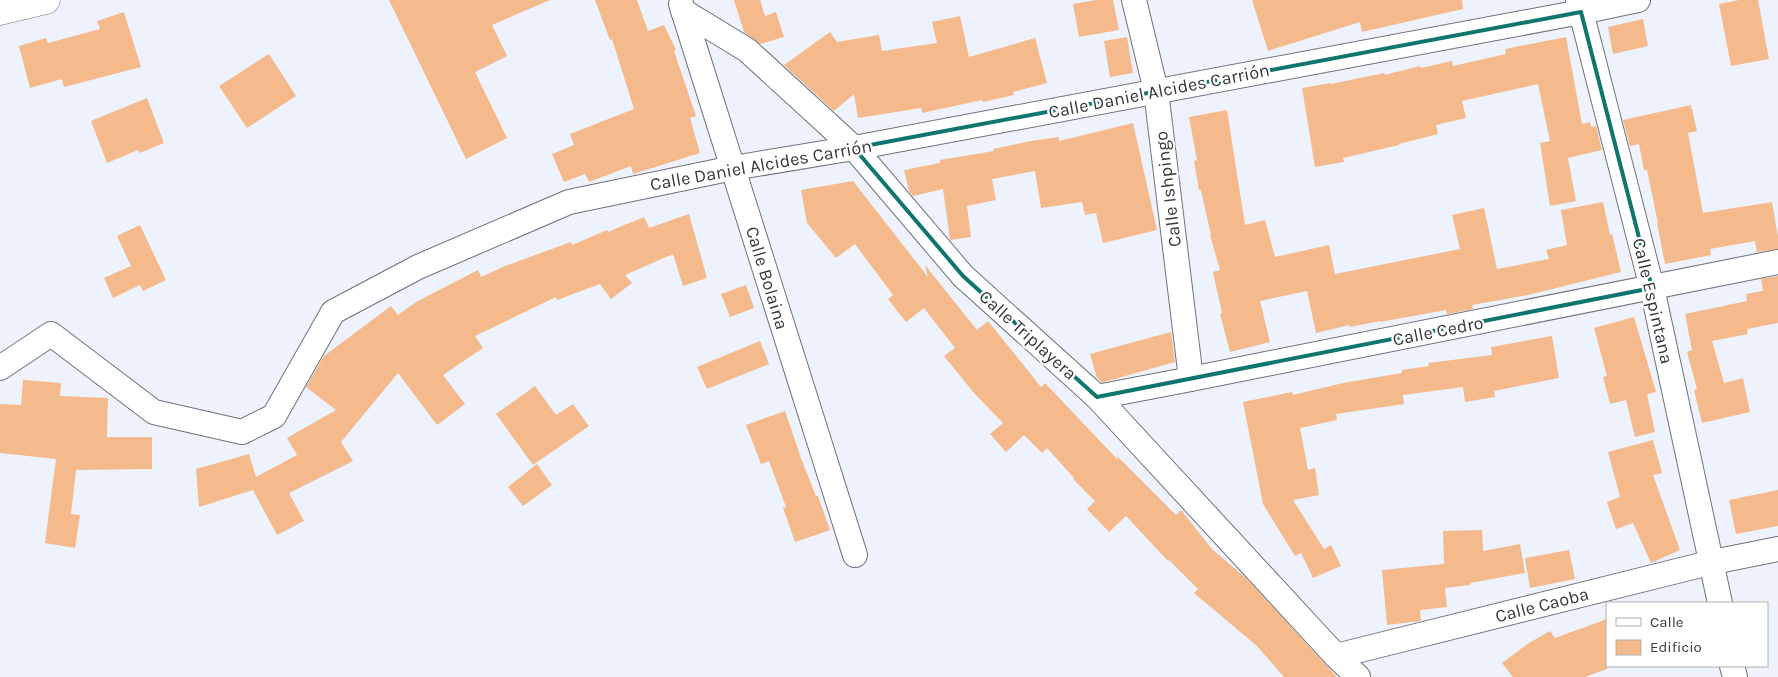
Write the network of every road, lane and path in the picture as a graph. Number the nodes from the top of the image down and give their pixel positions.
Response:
1 (1134, 0) edge
2 (1638, 0) edge
3 (682, 6) edge
4 (1580, 6) edge
5 (1156, 91) junction
6 (854, 148) junction
7 (733, 168) junction
8 (1778, 262) edge
9 (1652, 288) junction
10 (0, 368) edge
11 (1191, 380) junction
12 (1097, 396) junction
13 (1778, 549) edge
14 (855, 556) dead end
15 (1712, 562) junction
16 (1720, 602) edge
17 (1336, 656) junction
18 (1358, 677) edge

1 - 5 street, Calle Ishpingo
2 - 4 street, Calle Daniel Alcides Carrión
3 - 6 street, Calle Triplayera
3 - 7 street, Calle Bolaina
4 - 5 street, Calle Daniel Alcides Carrión
4 - 9 street, Calle Espintana
5 - 6 street, Calle Daniel Alcides Carrión
5 - 11 street, Calle Ishpingo
6 - 7 street, Calle Daniel Alcides Carrión
6 - 12 street, Calle Triplayera
7 - 10 street, Calle Daniel Alcides Carrión
7 - 14 street, Calle Bolaina
8 - 9 street, Calle Cedro
9 - 11 street, Calle Cedro
9 - 15 street, Calle Espintana
11 - 12 street, Calle Cedro
12 - 17 street, Calle Triplayera
13 - 15 street, Calle Caoba
15 - 16 street, Calle Espintana
15 - 17 street, Calle Caoba
17 - 18 street, Calle Triplayera

